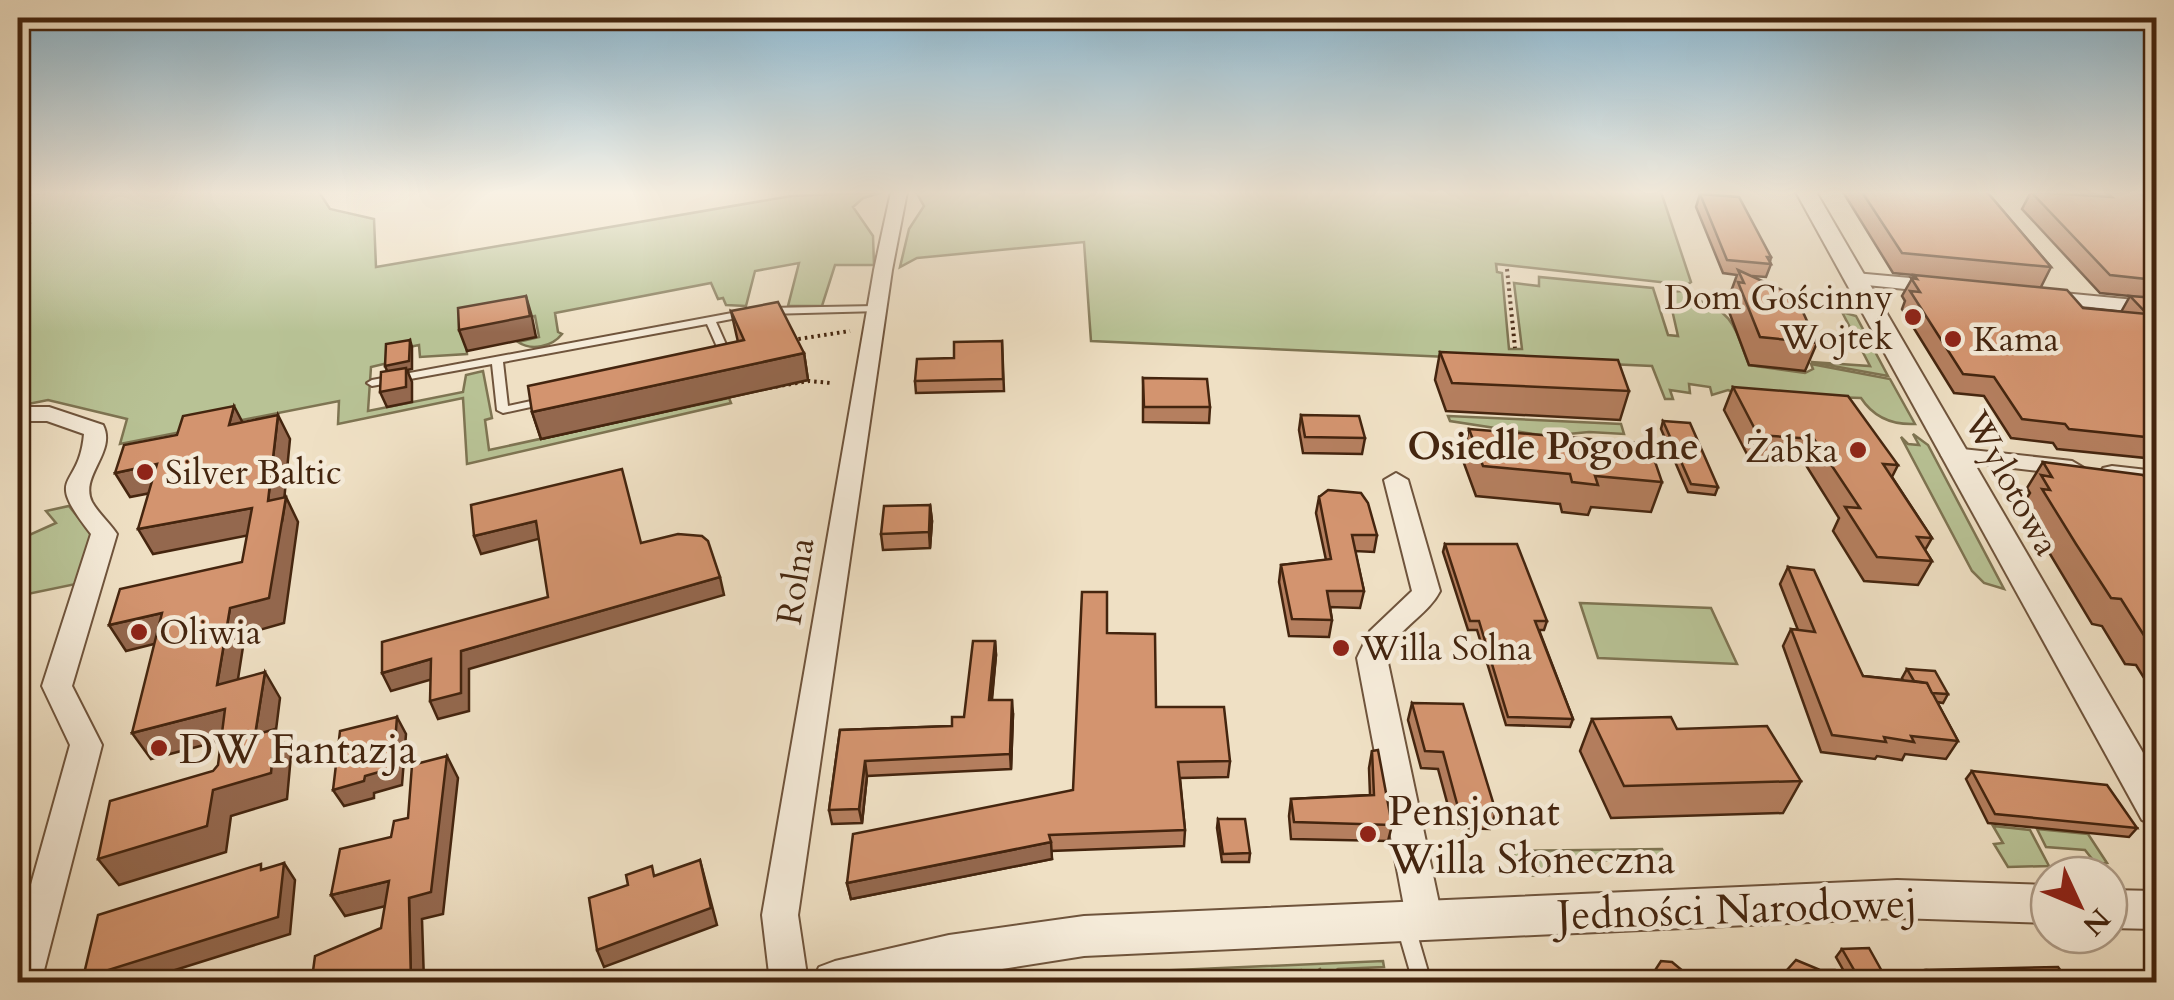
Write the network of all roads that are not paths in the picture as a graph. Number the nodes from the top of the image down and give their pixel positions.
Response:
1 (890, 239) edge
2 (1832, 239) edge
3 (1854, 279) junction
4 (1959, 289) edge
5 (2018, 295) edge
6 (2156, 308) edge
7 (875, 318) junction
8 (710, 320) junction
9 (497, 360) junction
10 (709, 365) edge
11 (372, 384) dead end
12 (560, 397) edge
13 (18, 414) edge
14 (1953, 455) junction
15 (2156, 478) edge
16 (1396, 480) dead end
17 (2156, 809) edge
18 (2029, 903) edge
19 (2129, 909) edge
20 (2156, 910) edge
21 (1415, 923) junction
22 (22, 982) edge
23 (789, 982) edge
24 (835, 982) edge
25 (1422, 982) edge

1 - 7 street, Rolna
2 - 3 street, Wylotowa
3 - 4 street
3 - 14 street, Wylotowa
5 - 6 street
7 - 8 lane
7 - 23 street, Rolna
8 - 9 lane
8 - 10 lane
9 - 11 lane
9 - 12 lane
13 - 22 street
14 - 15 street
14 - 17 street, Wylotowa
16 - 21 street
18 - 21 street, Jedności Narodowej
19 - 20 street
21 - 24 street, Jedności Narodowej
21 - 25 lane

